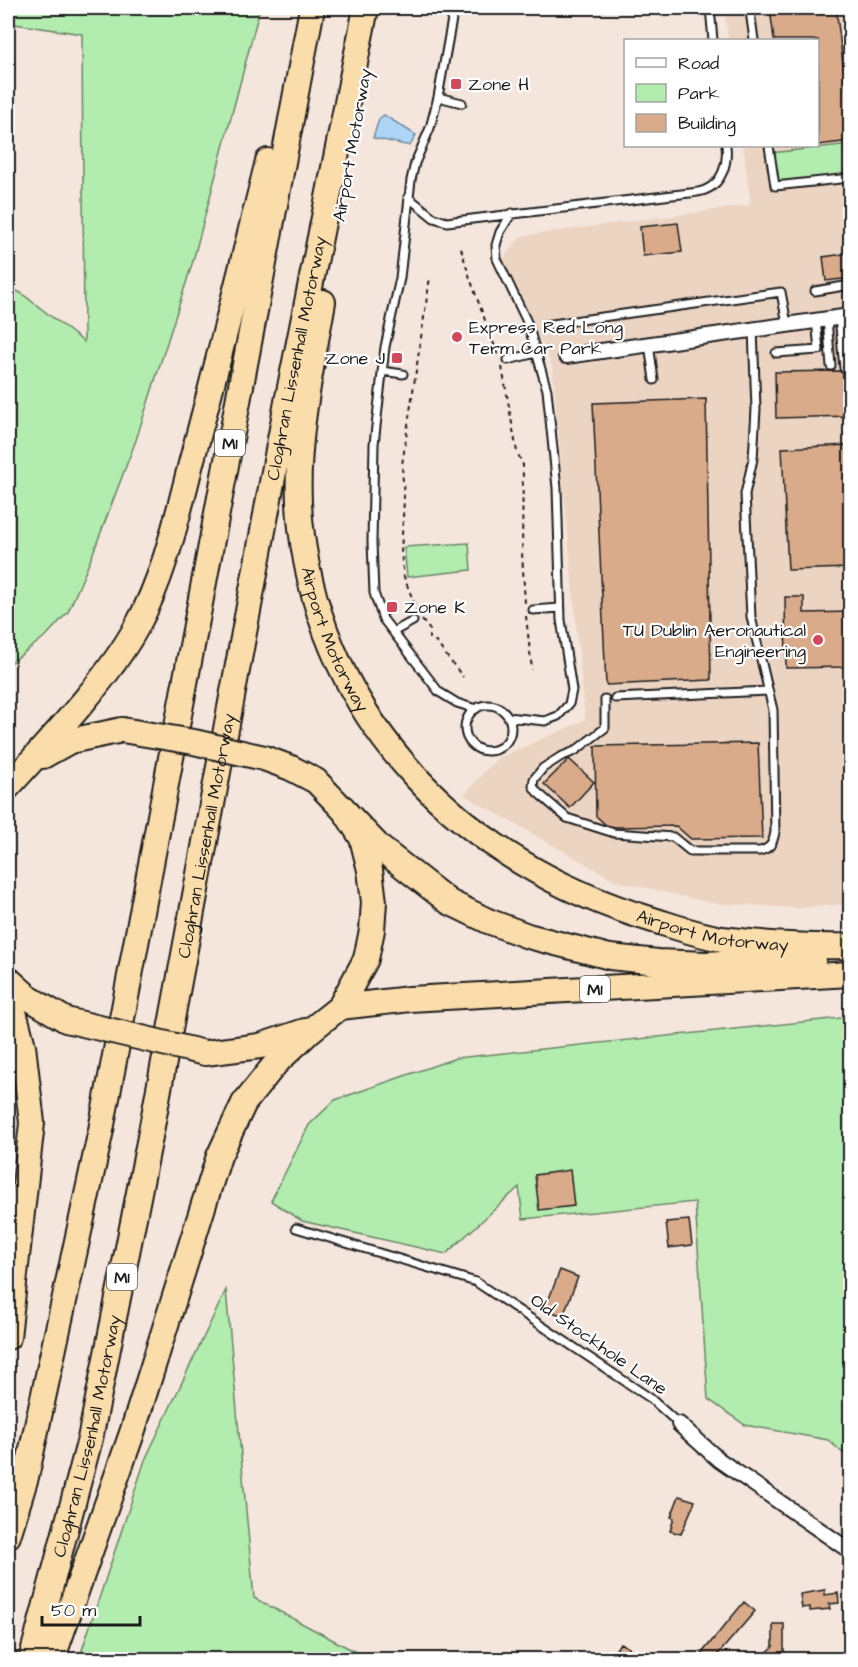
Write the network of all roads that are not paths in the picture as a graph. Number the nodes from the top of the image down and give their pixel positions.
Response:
1 (305, 8) edge
2 (312, 8) edge
3 (366, 8) edge
4 (377, 8) edge
5 (454, 8) edge
6 (710, 8) edge
7 (750, 11) dead end
8 (713, 39) edge
9 (754, 39) edge
10 (438, 97) junction
11 (462, 103) dead end
12 (726, 147) edge
13 (769, 147) edge
14 (850, 178) edge
15 (408, 197) junction
16 (512, 213) junction
17 (850, 285) edge
18 (815, 291) dead end
19 (833, 318) edge
20 (787, 324) junction
21 (545, 325) dead end
22 (753, 329) junction
23 (649, 344) junction
24 (536, 353) junction
25 (777, 353) dead end
26 (566, 356) dead end
27 (508, 360) dead end
28 (831, 366) dead end
29 (844, 368) dead end
30 (382, 371) junction
31 (403, 374) dead end
32 (654, 380) dead end
33 (560, 608) junction
34 (533, 610) dead end
35 (413, 621) dead end
36 (393, 632) junction
37 (768, 691) junction
38 (615, 698) dead end
39 (605, 699) dead end
40 (476, 709) junction
41 (508, 717) junction
42 (28, 764) junction
43 (8, 787) edge
44 (343, 808) junction
45 (850, 946) edge
46 (850, 956) edge
47 (850, 974) edge
48 (8, 979) edge
49 (8, 989) edge
50 (339, 1007) junction
51 (311, 1030) junction
52 (296, 1228) dead end
53 (8, 1337) edge
54 (679, 1424) joint
55 (8, 1536) edge
56 (850, 1551) edge
57 (31, 1659) edge
58 (52, 1659) edge

1 - 42 highway, M1
2 - 55 highway, M1
3 - 57 highway, Cloghran Lissenhall Motorway / M1
4 - 45 highway, Airport Motorway
5 - 10 lane
6 - 8 lane
7 - 9 lane
10 - 11 lane
10 - 15 lane
12 - 16 lane
13 - 14 lane
15 - 16 lane
15 - 30 lane
16 - 24 lane
17 - 18 lane
19 - 20 street
19 - 25 lane
19 - 28 lane
19 - 29 lane
20 - 21 lane
20 - 22 street
22 - 23 street
22 - 37 lane
23 - 26 street
23 - 32 lane
24 - 27 lane
24 - 33 lane
30 - 31 lane
30 - 36 lane
33 - 34 lane
33 - 41 lane
35 - 36 lane
36 - 40 lane
37 - 38 lane
37 - 39 lane
40 - 41 lane
40 - 41 lane
42 - 43 highway, M1
42 - 44 highway, M1, bridge
44 - 46 highway, M1
44 - 50 highway, M1
47 - 50 highway, Airport Motorway / M1
48 - 51 highway, M1, bridge
49 - 53 highway
50 - 51 highway, M1
51 - 58 highway, M1
52 - 54 lane, Old Stockhole Lane
54 - 56 street, Old Stockhole Lane

